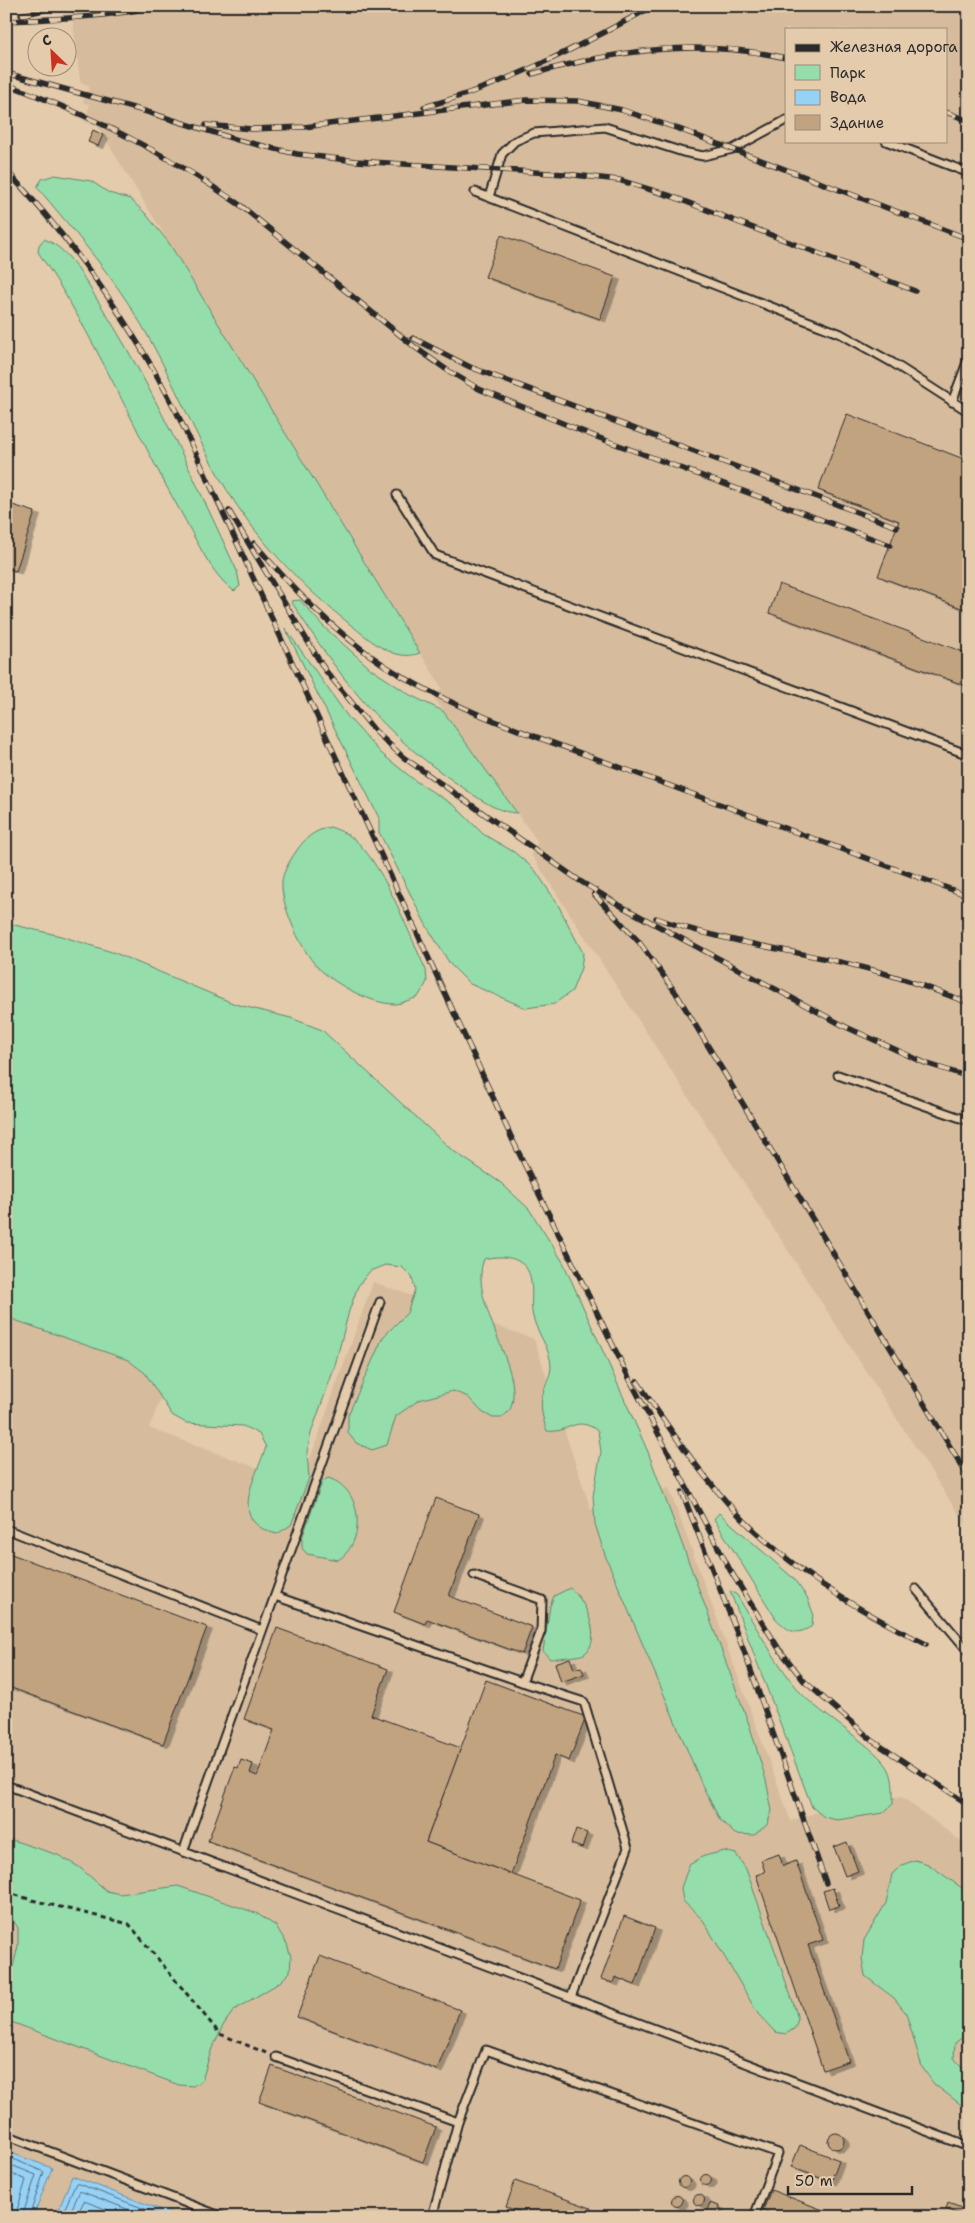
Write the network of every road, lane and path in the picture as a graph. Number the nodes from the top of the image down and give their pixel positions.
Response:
1 (785, 121) edge
2 (889, 142) edge
3 (969, 173) edge
4 (475, 192) dead end
5 (489, 197) junction
6 (969, 357) edge
7 (952, 402) junction
8 (969, 412) edge
9 (397, 495) dead end
10 (969, 755) edge
11 (838, 1075) dead end
12 (969, 1121) edge
13 (380, 1302) dead end
14 (6, 1529) edge
15 (474, 1575) dead end
16 (916, 1589) dead end
17 (275, 1596) junction
18 (262, 1630) junction
19 (969, 1652) edge
20 (522, 1682) junction
21 (6, 1785) edge
22 (183, 1852) junction
23 (6, 1892) edge
24 (571, 1997) junction
25 (276, 2057) joint
26 (458, 2122) junction
27 (6, 2135) edge
28 (969, 2147) edge
29 (223, 2217) edge
30 (432, 2217) edge
31 (754, 2217) edge

1 - 5 lane
2 - 3 lane
4 - 5 lane
5 - 7 lane
6 - 7 lane
7 - 8 lane
9 - 10 lane
11 - 12 lane
13 - 17 lane
14 - 18 lane
15 - 20 lane
16 - 19 lane
17 - 18 lane
17 - 20 lane
18 - 22 lane
20 - 24 lane
21 - 22 lane
22 - 24 lane
23 - 25 path
24 - 28 lane
25 - 26 lane
26 - 30 lane
26 - 31 lane
27 - 29 lane

